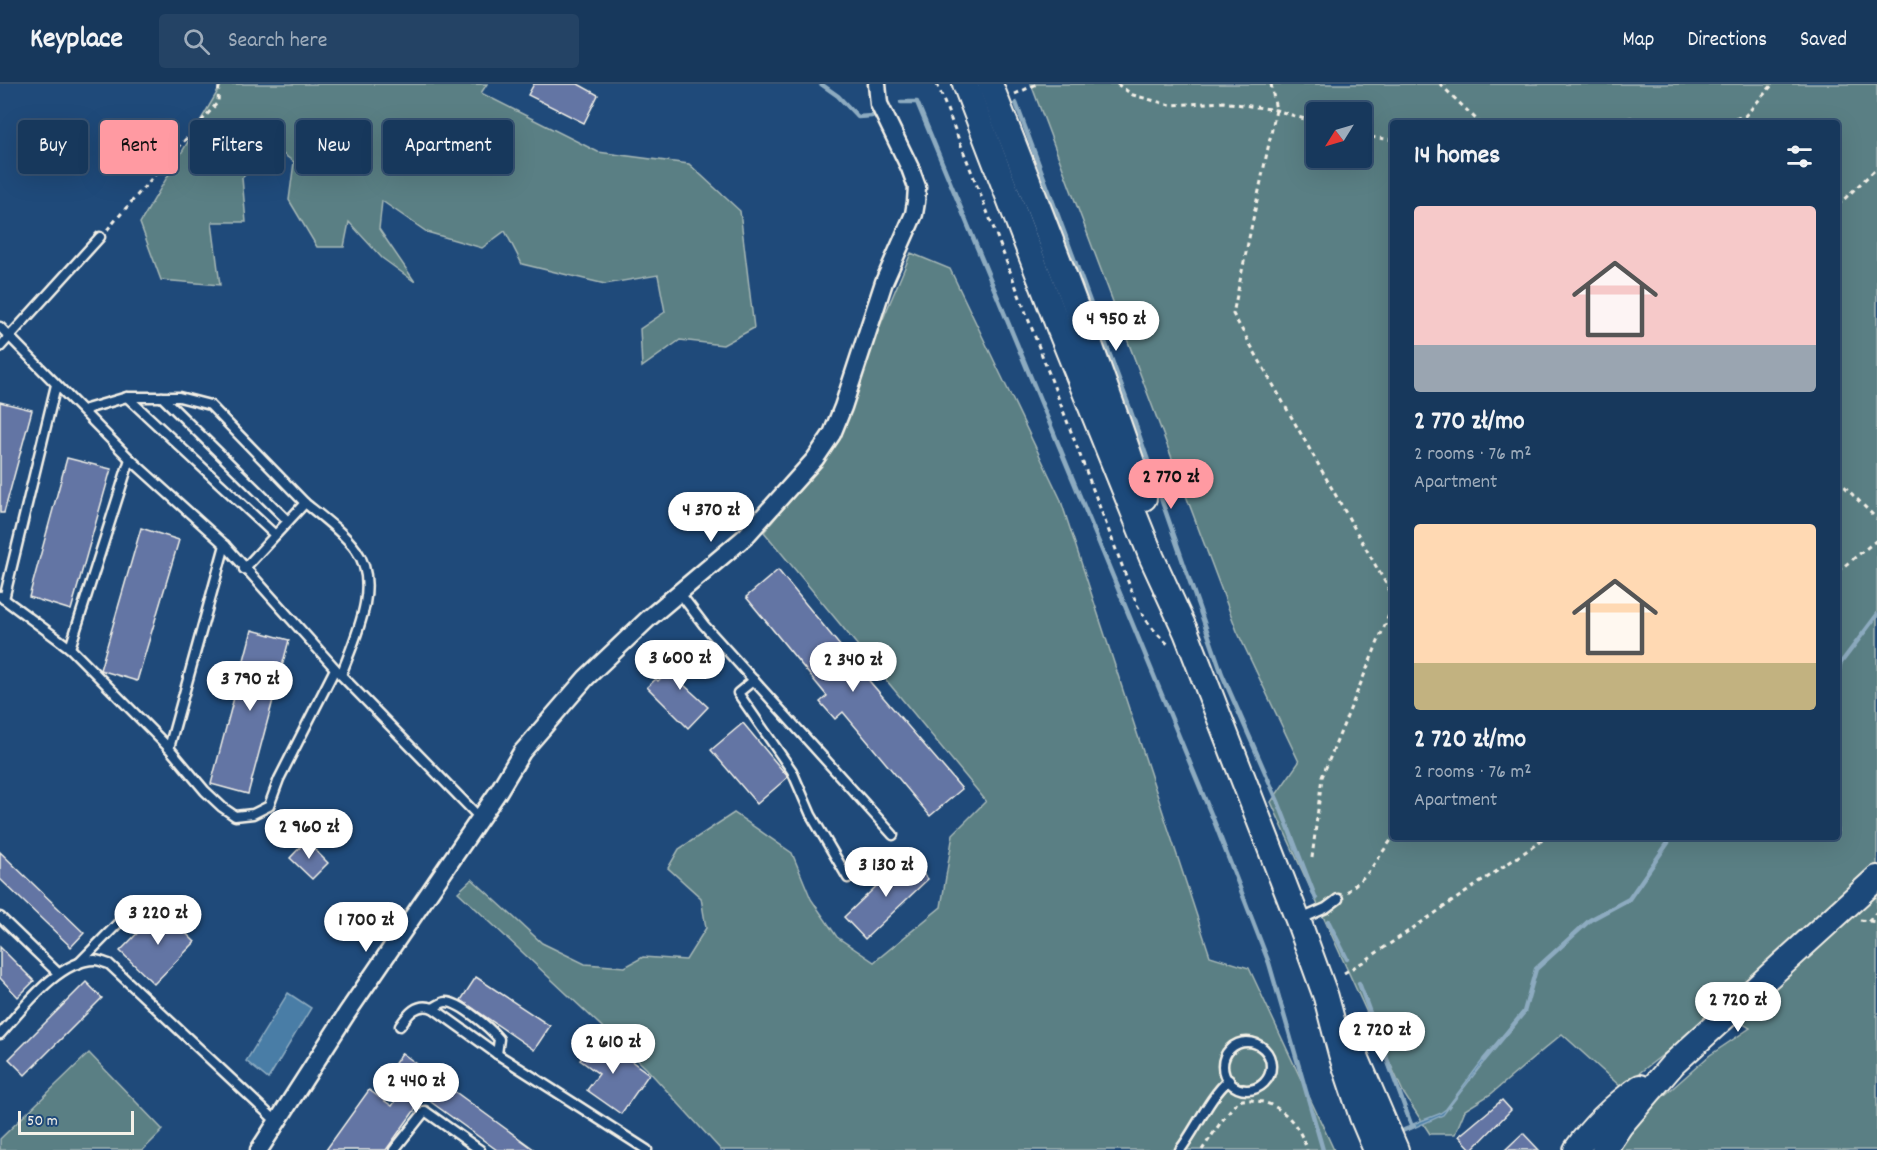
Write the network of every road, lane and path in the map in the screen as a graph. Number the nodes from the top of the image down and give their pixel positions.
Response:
1 (219, 84) edge
2 (877, 84) edge
3 (937, 84) edge
4 (965, 84) edge
5 (1036, 84) edge
6 (1117, 84) edge
7 (1271, 84) edge
8 (1440, 84) edge
9 (1773, 84) edge
10 (994, 93) edge
11 (1276, 110) junction
12 (1306, 120) edge
13 (1477, 120) edge
14 (1619, 120) edge
15 (1644, 120) edge
16 (1730, 120) edge
17 (1372, 137) edge
18 (1390, 140) edge
19 (1877, 168) edge
20 (1840, 203) edge
21 (100, 237) joint
22 (0, 327) edge
23 (10, 337) junction
24 (0, 347) edge
25 (56, 385) junction
26 (127, 397) junction
27 (162, 397) junction
28 (83, 410) junction
29 (130, 459) junction
30 (1840, 482) edge
31 (304, 502) junction
32 (1877, 519) edge
33 (288, 520) junction
34 (275, 535) junction
35 (1877, 540) edge
36 (225, 545) junction
37 (244, 569) junction
38 (1840, 569) edge
39 (1390, 591) edge
40 (679, 592) junction
41 (2, 598) edge
42 (1390, 613) edge
43 (1179, 640) junction
44 (70, 648) junction
45 (338, 672) junction
46 (754, 680) junction
47 (169, 748) junction
48 (480, 818) junction
49 (893, 835) dead end
50 (1392, 840) edge
51 (1543, 840) edge
52 (1312, 858) dead end
53 (848, 878) dead end
54 (1877, 878) edge
55 (1338, 899) joint
56 (141, 900) dead end
57 (1877, 912) edge
58 (0, 917) edge
59 (1298, 920) junction
60 (1868, 921) dead end
61 (77, 964) junction
62 (1344, 973) dead end
63 (58, 974) junction
64 (1326, 997) junction
65 (433, 1008) junction
66 (400, 1026) dead end
67 (0, 1034) edge
68 (497, 1054) junction
69 (1673, 1064) junction
70 (1229, 1080) junction
71 (276, 1121) junction
72 (259, 1150) edge
73 (394, 1150) edge
74 (480, 1150) edge
75 (647, 1150) edge
76 (1180, 1150) edge
77 (1202, 1150) edge
78 (1307, 1150) edge
79 (1377, 1150) edge
80 (1396, 1150) edge
81 (1576, 1150) edge
82 (1604, 1150) edge

1 - 21 path
2 - 40 street
3 - 43 path
4 - 43 main road
5 - 10 path
6 - 11 path
7 - 11 path
8 - 13 path
9 - 16 path
10 - 43 main road
11 - 12 path
11 - 39 path
14 - 15 path
17 - 18 path
19 - 20 path
21 - 23 lane
22 - 23 lane
23 - 24 lane
23 - 25 lane
25 - 28 lane
25 - 41 lane
26 - 27 lane
26 - 28 lane
26 - 34 lane
27 - 31 lane
27 - 33 lane
28 - 29 lane
29 - 36 lane
29 - 44 lane
30 - 32 path
31 - 33 lane
31 - 45 lane
33 - 34 lane
34 - 37 lane
35 - 38 path
36 - 37 lane
36 - 47 lane
37 - 45 lane
40 - 46 lane
40 - 48 street
41 - 44 lane
42 - 52 path
43 - 59 main road
44 - 47 lane
45 - 47 lane
45 - 48 lane
46 - 49 lane
46 - 53 lane
48 - 71 street
50 - 55 path
51 - 62 path
54 - 69 main road
55 - 59 lane
56 - 61 lane
57 - 60 path
58 - 63 lane
59 - 64 main road
61 - 63 lane
61 - 71 lane
63 - 67 lane
64 - 79 main road
64 - 80 main road
65 - 66 lane
65 - 68 lane
65 - 68 lane
68 - 75 lane
69 - 81 main road
69 - 82 main road
70 - 70 lane
70 - 76 lane
71 - 72 street
73 - 74 lane
77 - 78 path

